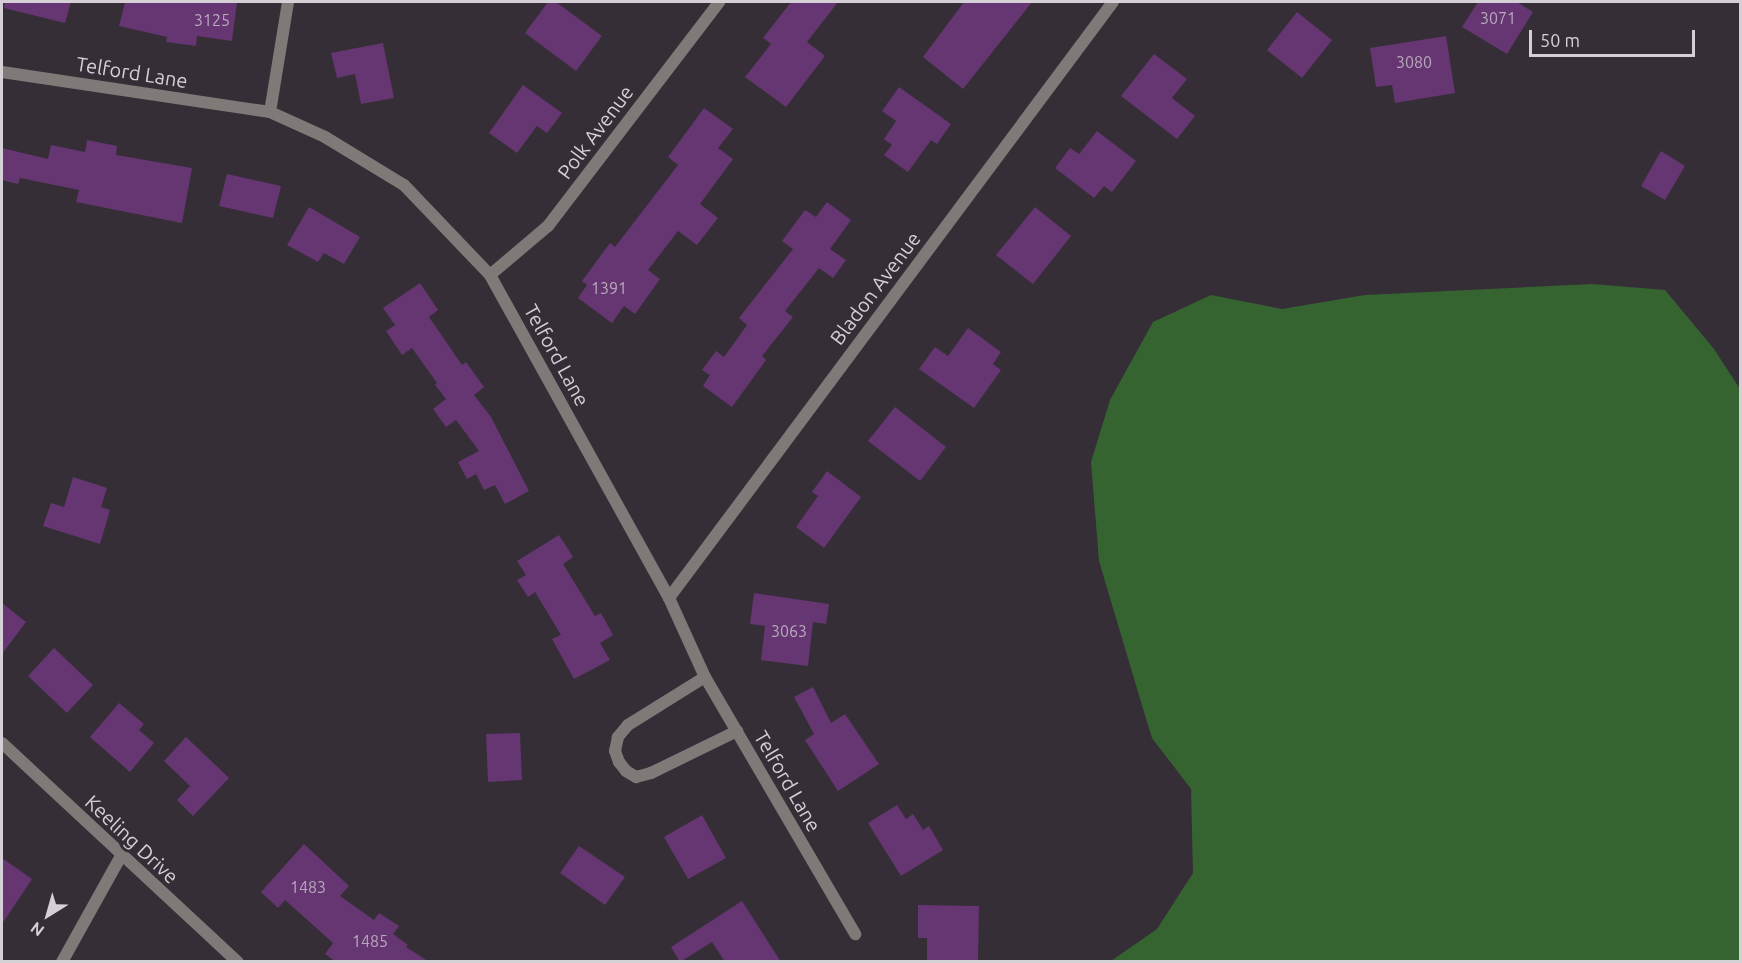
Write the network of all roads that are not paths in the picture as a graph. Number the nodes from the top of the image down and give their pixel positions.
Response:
1 (288, 2) edge
2 (719, 2) edge
3 (1113, 2) edge
4 (2, 72) edge
5 (270, 112) junction
6 (490, 275) junction
7 (669, 598) junction
8 (705, 677) junction
9 (736, 731) junction
10 (2, 743) edge
11 (121, 856) junction
12 (855, 934) dead end
13 (63, 962) edge
14 (238, 962) edge

1 - 5 street
2 - 6 street, Polk Avenue
3 - 7 street, Bladon Avenue
4 - 5 street, Telford Lane
5 - 6 street, Telford Lane
6 - 7 street, Telford Lane
7 - 8 street, Telford Lane
8 - 9 street, Telford Lane
8 - 9 street
9 - 12 street, Telford Lane
10 - 11 street, Keeling Drive
11 - 13 street
11 - 14 street, Keeling Drive

